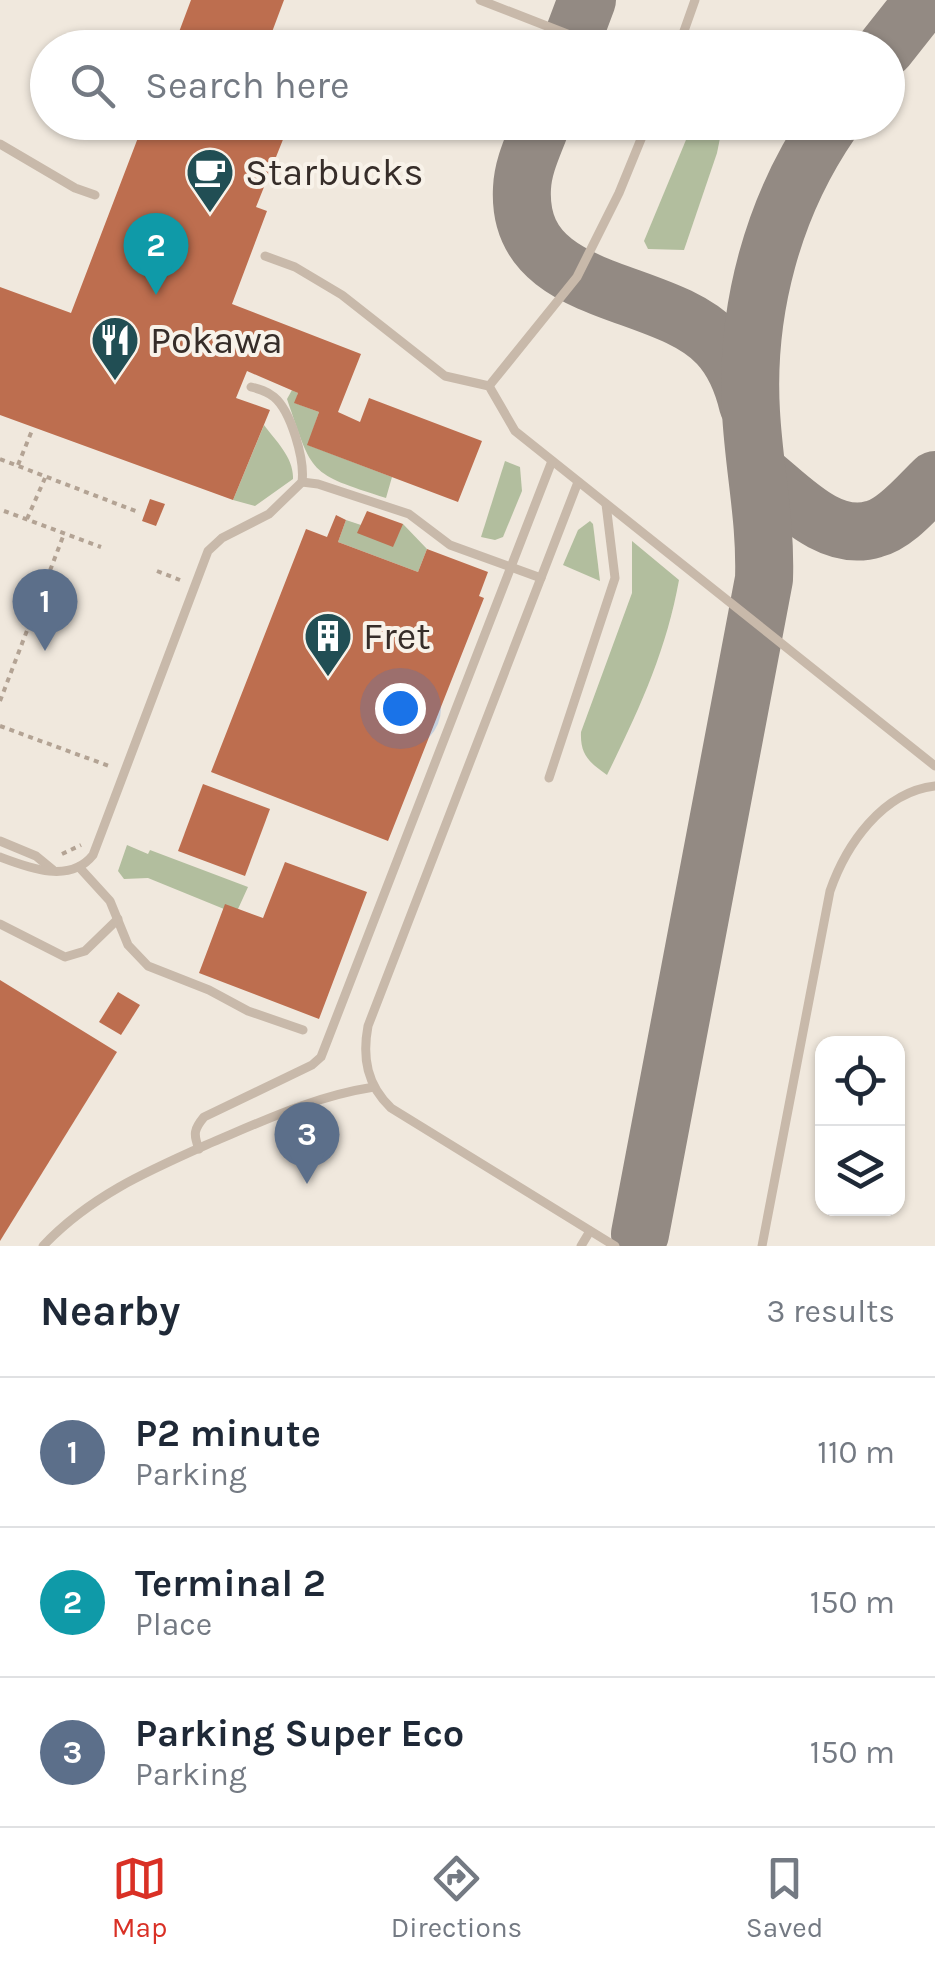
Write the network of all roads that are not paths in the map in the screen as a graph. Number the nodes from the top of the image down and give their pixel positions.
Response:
1 (480, 0) edge
2 (696, 0) edge
3 (557, 30) edge
4 (685, 30) edge
5 (640, 140) edge
6 (0, 144) edge
7 (94, 195) dead end
8 (264, 256) dead end
9 (488, 386) junction
10 (251, 387) dead end
11 (552, 461) junction
12 (302, 482) junction
13 (578, 482) junction
14 (606, 504) junction
15 (512, 568) junction
16 (541, 578) junction
17 (935, 766) edge
18 (549, 778) dead end
19 (935, 786) edge
20 (0, 841) edge
21 (0, 857) edge
22 (80, 867) junction
23 (52, 870) junction
24 (118, 919) junction
25 (0, 924) edge
26 (303, 1030) dead end
27 (374, 1088) junction
28 (199, 1149) junction
29 (590, 1231) junction
30 (42, 1246) edge
31 (581, 1246) edge
32 (614, 1246) edge
33 (762, 1246) edge

1 - 3 lane
2 - 4 lane
5 - 9 lane
6 - 7 lane
8 - 9 lane
9 - 11 lane
10 - 12 lane
11 - 13 lane
11 - 15 lane
12 - 15 lane
12 - 22 lane
13 - 14 lane
13 - 16 lane
14 - 17 lane
14 - 18 lane
15 - 16 lane
15 - 28 lane
16 - 27 lane
19 - 33 lane
20 - 23 lane
21 - 23 lane
22 - 23 lane
22 - 24 lane
24 - 25 lane
24 - 26 lane
27 - 28 lane
27 - 29 lane
28 - 30 lane
29 - 31 lane
29 - 32 lane

